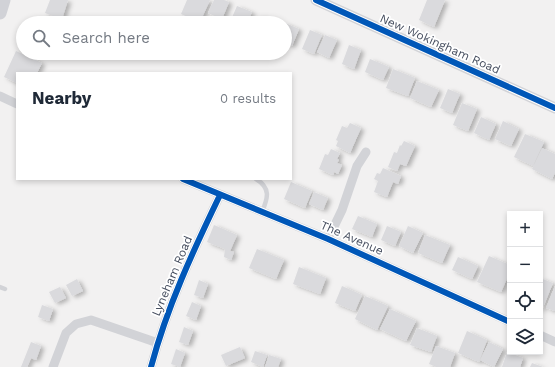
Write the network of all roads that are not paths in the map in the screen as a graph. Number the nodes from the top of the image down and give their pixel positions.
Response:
1 (4, 0) edge
2 (316, 0) edge
3 (0, 13) edge
4 (0, 96) edge
5 (16, 104) edge
6 (555, 108) edge
7 (366, 152) dead end
8 (258, 180) edge
9 (197, 182) edge
10 (220, 195) junction
11 (262, 212) junction
12 (328, 239) junction
13 (507, 321) edge
14 (543, 337) edge
15 (555, 342) edge
16 (158, 343) junction
17 (53, 367) edge
18 (151, 367) edge

1 - 3 main road
2 - 6 street, New Wokingham Road
4 - 5 street
7 - 12 street
8 - 11 lane
9 - 10 street, The Avenue
10 - 11 street, The Avenue
10 - 16 street, Lyneham Road
11 - 12 street, The Avenue
12 - 13 street, The Avenue
14 - 15 street
16 - 17 street
16 - 18 street, Lyneham Road

